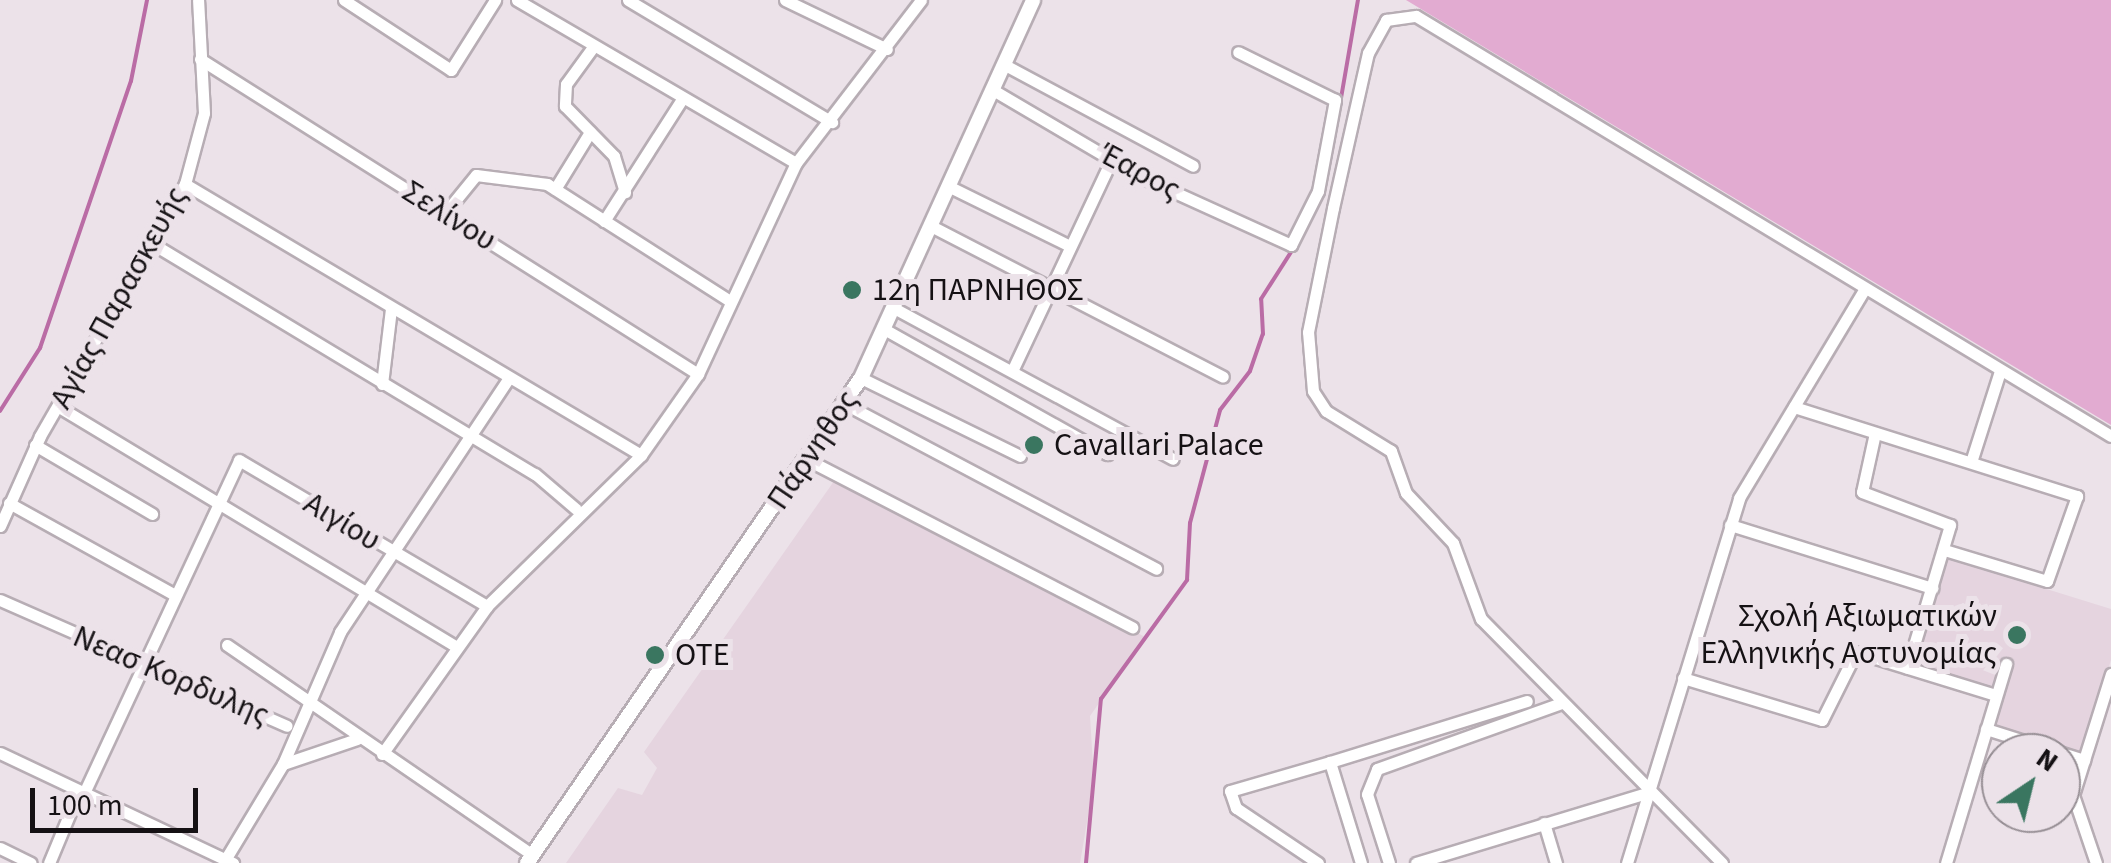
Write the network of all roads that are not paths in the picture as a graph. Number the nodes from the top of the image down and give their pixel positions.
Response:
1 (198, 0) edge
2 (344, 0) edge
3 (495, 0) edge
4 (516, 0) edge
5 (628, 0) edge
6 (785, 0) edge
7 (921, 0) edge
8 (1033, 0) edge
9 (365, 6) edge
10 (593, 47) junction
11 (887, 48) junction
12 (1238, 52) dead end
13 (200, 58) junction
14 (1005, 65) junction
15 (993, 90) junction
16 (682, 99) junction
17 (832, 122) junction
18 (590, 132) junction
19 (1112, 158) junction
20 (796, 162) junction
21 (1193, 166) dead end
22 (185, 184) junction
23 (950, 187) junction
24 (555, 189) junction
25 (625, 192) junction
26 (446, 213) junction
27 (604, 221) junction
28 (932, 226) junction
29 (152, 244) junction
30 (1068, 245) junction
31 (1048, 284) junction
32 (1864, 290) junction
33 (730, 301) junction
34 (892, 307) junction
35 (391, 308) junction
36 (884, 329) junction
37 (1013, 369) junction
38 (2000, 371) junction
39 (698, 374) junction
40 (1224, 377) dead end
41 (509, 378) junction
42 (861, 378) junction
43 (382, 384) junction
44 (845, 404) junction
45 (60, 407) junction
46 (1794, 407) junction
47 (1875, 432) junction
48 (466, 436) junction
49 (2111, 436) edge
50 (35, 445) junction
51 (1107, 454) dead end
52 (641, 455) junction
53 (1020, 456) dead end
54 (1172, 459) dead end
55 (808, 460) junction
56 (1971, 462) junction
57 (216, 501) junction
58 (9, 502) junction
59 (576, 509) junction
60 (152, 514) dead end
61 (1730, 525) junction
62 (0, 526) edge
63 (1944, 550) junction
64 (394, 553) junction
65 (1156, 568) dead end
66 (1932, 588) junction
67 (369, 594) junction
68 (175, 595) junction
69 (0, 600) edge
70 (487, 606) junction
71 (1132, 626) dead end
72 (227, 645) dead end
73 (454, 645) junction
74 (2006, 664) dead end
75 (141, 668) junction
76 (1908, 668) junction
77 (2111, 674) edge
78 (1683, 678) junction
79 (1996, 694) junction
80 (1527, 700) dead end
81 (1561, 703) junction
82 (310, 706) junction
83 (287, 726) dead end
84 (1986, 728) junction
85 (357, 739) junction
86 (0, 753) edge
87 (382, 754) junction
88 (2084, 760) junction
89 (1330, 762) junction
90 (282, 764) junction
91 (82, 792) junction
92 (1650, 792) junction
93 (1544, 823) junction
94 (0, 848) edge
95 (529, 859) edge
96 (229, 862) edge
97 (31, 863) edge
98 (49, 863) edge
99 (1318, 863) edge
100 (1361, 863) edge
101 (1389, 863) edge
102 (1416, 863) edge
103 (1556, 863) edge
104 (1627, 863) edge
105 (1722, 863) edge
106 (1946, 863) edge
107 (2096, 863) edge

1 - 13 street, Αγίας Παρασκευής
2 - 9 street
3 - 9 street
4 - 10 street
5 - 17 street
6 - 11 street
7 - 11 street
8 - 14 main road, Πάρνηθος
10 - 16 street
10 - 18 street
11 - 17 street
12 - 19 street, Έαρος
13 - 22 street, Αγίας Παρασκευής
13 - 26 street, Σελίνου
14 - 15 main road, Πάρνηθος
14 - 21 street
15 - 19 street, Έαρος
15 - 23 main road, Πάρνηθος
16 - 20 street
16 - 25 street
17 - 20 street
18 - 24 street
18 - 25 street
19 - 30 street
20 - 33 street
22 - 29 street, Αγίας Παρασκευής
22 - 35 street
23 - 28 main road, Πάρνηθος
23 - 30 street
24 - 26 street
24 - 27 street
25 - 27 street
26 - 39 street, Σελίνου
27 - 33 street
28 - 31 street
28 - 34 main road, Πάρνηθος
29 - 43 street
29 - 45 street, Αγίας Παρασκευής
30 - 31 street
31 - 37 street
31 - 40 street
32 - 38 street
32 - 46 street
32 - 81 street
33 - 39 street
34 - 36 main road, Πάρνηθος
34 - 37 street
35 - 41 street
35 - 43 street
36 - 42 main road, Πάρνηθος
36 - 51 street
37 - 54 street
38 - 49 street
38 - 56 street
39 - 52 street
41 - 48 street
41 - 52 street
42 - 44 main road, Πάρνηθος
42 - 53 street
43 - 48 street
44 - 55 main road, Πάρνηθος
44 - 65 street
45 - 50 street, Αγίας Παρασκευής
45 - 57 street, Αιγίου
46 - 47 street
46 - 61 street
47 - 56 street
47 - 63 street
48 - 59 street
48 - 64 street
50 - 58 street, Αγίας Παρασκευής
50 - 60 street
52 - 59 street
55 - 71 street
55 - 95 main road, Πάρνηθος
56 - 63 street
57 - 64 street, Αιγίου
57 - 67 street, Αιγίου
57 - 68 street
58 - 62 street, Αγίας Παρασκευής
58 - 68 street
59 - 70 street
61 - 66 street
61 - 78 street
63 - 66 street
64 - 67 street
64 - 70 street, Αιγίου
66 - 76 street
67 - 73 street, Αιγίου
67 - 82 street
68 - 75 street
69 - 75 street, Νεασ Κορδυλης
70 - 73 street
72 - 82 street
73 - 87 street
74 - 79 street
75 - 83 street, Νεασ Κορδυλης
75 - 91 street
76 - 78 street
76 - 79 street
77 - 88 street
78 - 92 street
79 - 84 street
80 - 89 street
81 - 92 street
81 - 101 street
82 - 85 street
82 - 90 street
84 - 88 street
84 - 106 street
85 - 87 street
85 - 90 street
86 - 91 street
87 - 95 street
88 - 107 street
89 - 99 street
89 - 100 street
90 - 96 street
91 - 96 street
91 - 98 street
92 - 93 street
92 - 104 street
92 - 105 street
93 - 102 street
93 - 103 street
94 - 97 street

